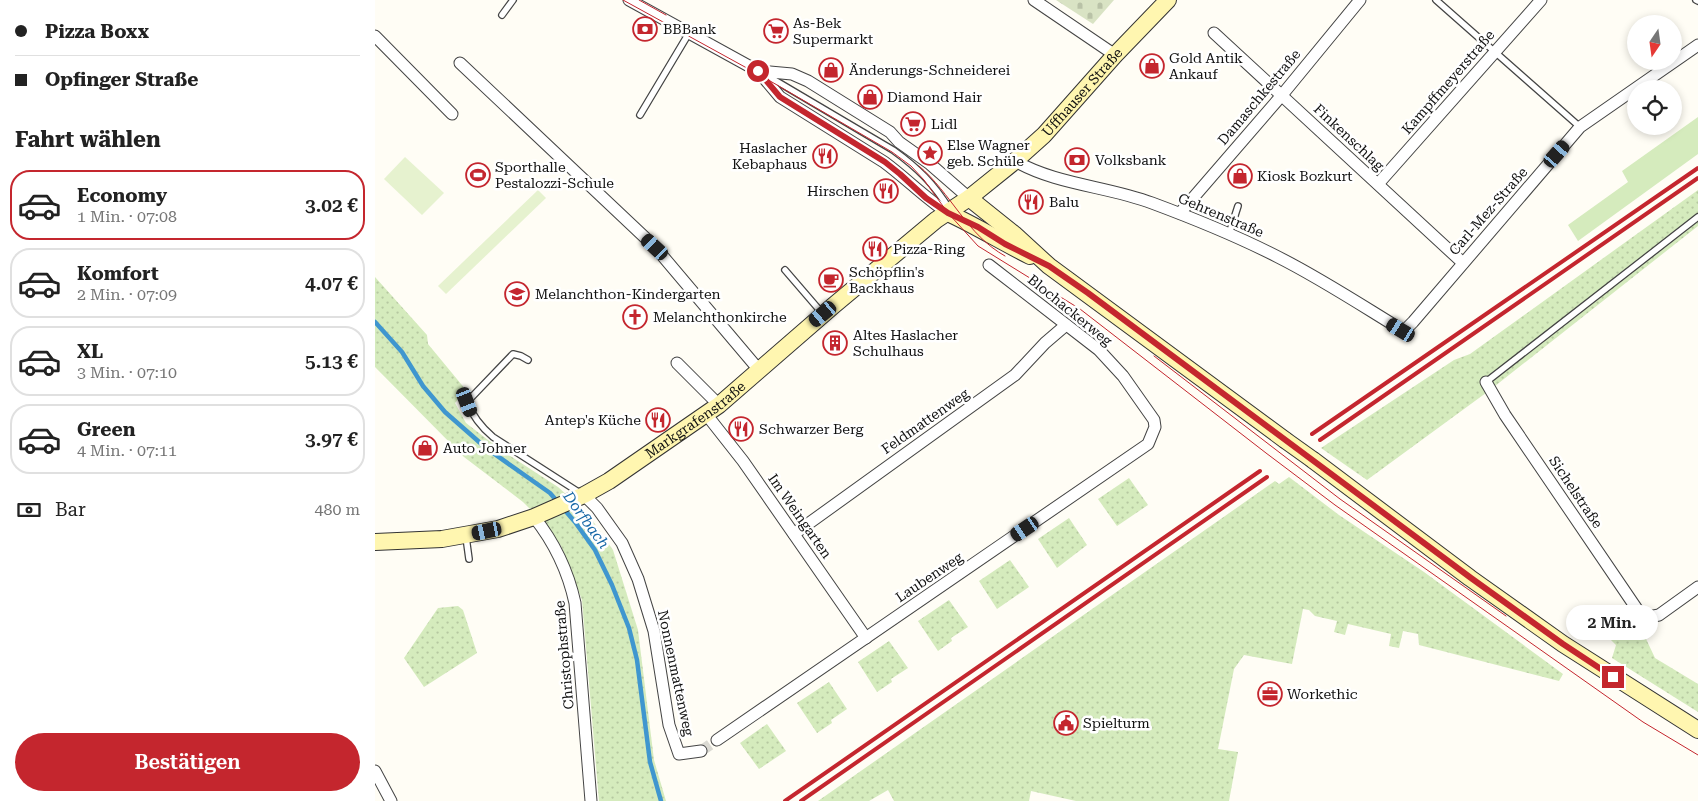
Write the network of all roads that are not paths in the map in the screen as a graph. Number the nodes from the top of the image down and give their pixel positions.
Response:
1 (513, 0) edge
2 (629, 0) edge
3 (1034, 0) edge
4 (1168, 0) edge
5 (1360, 0) edge
6 (1436, 0) edge
7 (1541, 0) edge
8 (503, 15) dead end
9 (689, 33) junction
10 (1214, 33) dead end
11 (375, 36) edge
12 (1698, 44) edge
13 (1494, 52) junction
14 (1115, 55) junction
15 (460, 63) dead end
16 (758, 71) junction
17 (1282, 95) junction
18 (452, 114) dead end
19 (640, 115) dead end
20 (1580, 127) junction
21 (1015, 161) junction
22 (1378, 184) junction
23 (969, 198) junction
24 (1238, 206) dead end
25 (949, 212) junction
26 (1180, 213) junction
27 (1698, 217) edge
28 (1229, 234) junction
29 (1463, 263) junction
30 (989, 265) dead end
31 (1049, 266) junction
32 (785, 270) dead end
33 (823, 314) junction
34 (1066, 325) junction
35 (1401, 330) joint
36 (528, 360) dead end
37 (677, 363) dead end
38 (759, 370) junction
39 (1486, 382) joint
40 (713, 410) junction
41 (1153, 434) joint
42 (577, 499) junction
43 (534, 517) junction
44 (794, 534) junction
45 (466, 535) junction
46 (375, 542) edge
47 (469, 559) dead end
48 (1698, 587) edge
49 (866, 638) junction
50 (1698, 730) edge
51 (717, 740) tunnel mouth
52 (701, 751) tunnel mouth
53 (375, 771) edge
54 (391, 801) edge
55 (591, 801) edge

1 - 8 lane
2 - 9 street
3 - 14 street
4 - 14 street, Uffhauser Straße
5 - 17 street, Damaschkestraße
6 - 13 lane
7 - 13 street, Kampffmeyerstraße
9 - 16 street
9 - 19 lane
10 - 17 street, Finkenschlag
11 - 18 street
12 - 20 street, Carl-Mez-Straße
13 - 20 lane
13 - 22 street, Kampffmeyerstraße
14 - 21 street, Uffhauser Straße
15 - 38 street
16 - 23 street
16 - 25 street
17 - 22 street, Finkenschlag
17 - 26 street, Damaschkestraße
20 - 29 street, Carl-Mez-Straße
21 - 23 street, Uffhauser Straße
21 - 26 street, Gehrenstraße
22 - 29 street, Finkenschlag
23 - 25 street, Markgrafenstraße
23 - 31 street
24 - 28 lane
25 - 31 street
25 - 33 street, Markgrafenstraße
26 - 28 street, Gehrenstraße
27 - 39 lane
28 - 35 street, Gehrenstraße
29 - 35 street, Carl-Mez-Straße
30 - 34 street, Blochackerweg
31 - 50 street, bridge
32 - 33 lane
33 - 38 street, Markgrafenstraße
34 - 41 street, Blochackerweg
34 - 44 street, Feldmattenweg
36 - 42 lane
37 - 40 street, Im Weingarten
38 - 40 street, Markgrafenstraße
39 - 48 street, Sichelstraße
40 - 42 street, Markgrafenstraße
40 - 44 street, Im Weingarten
41 - 49 street, Laubenweg
42 - 43 street, Markgrafenstraße
42 - 52 street, Nonnenmattenweg
43 - 45 street, Markgrafenstraße
43 - 55 street, Christophstraße
44 - 49 street, Im Weingarten
45 - 46 street, Markgrafenstraße
45 - 47 lane
49 - 51 street, Laubenweg
53 - 54 street

